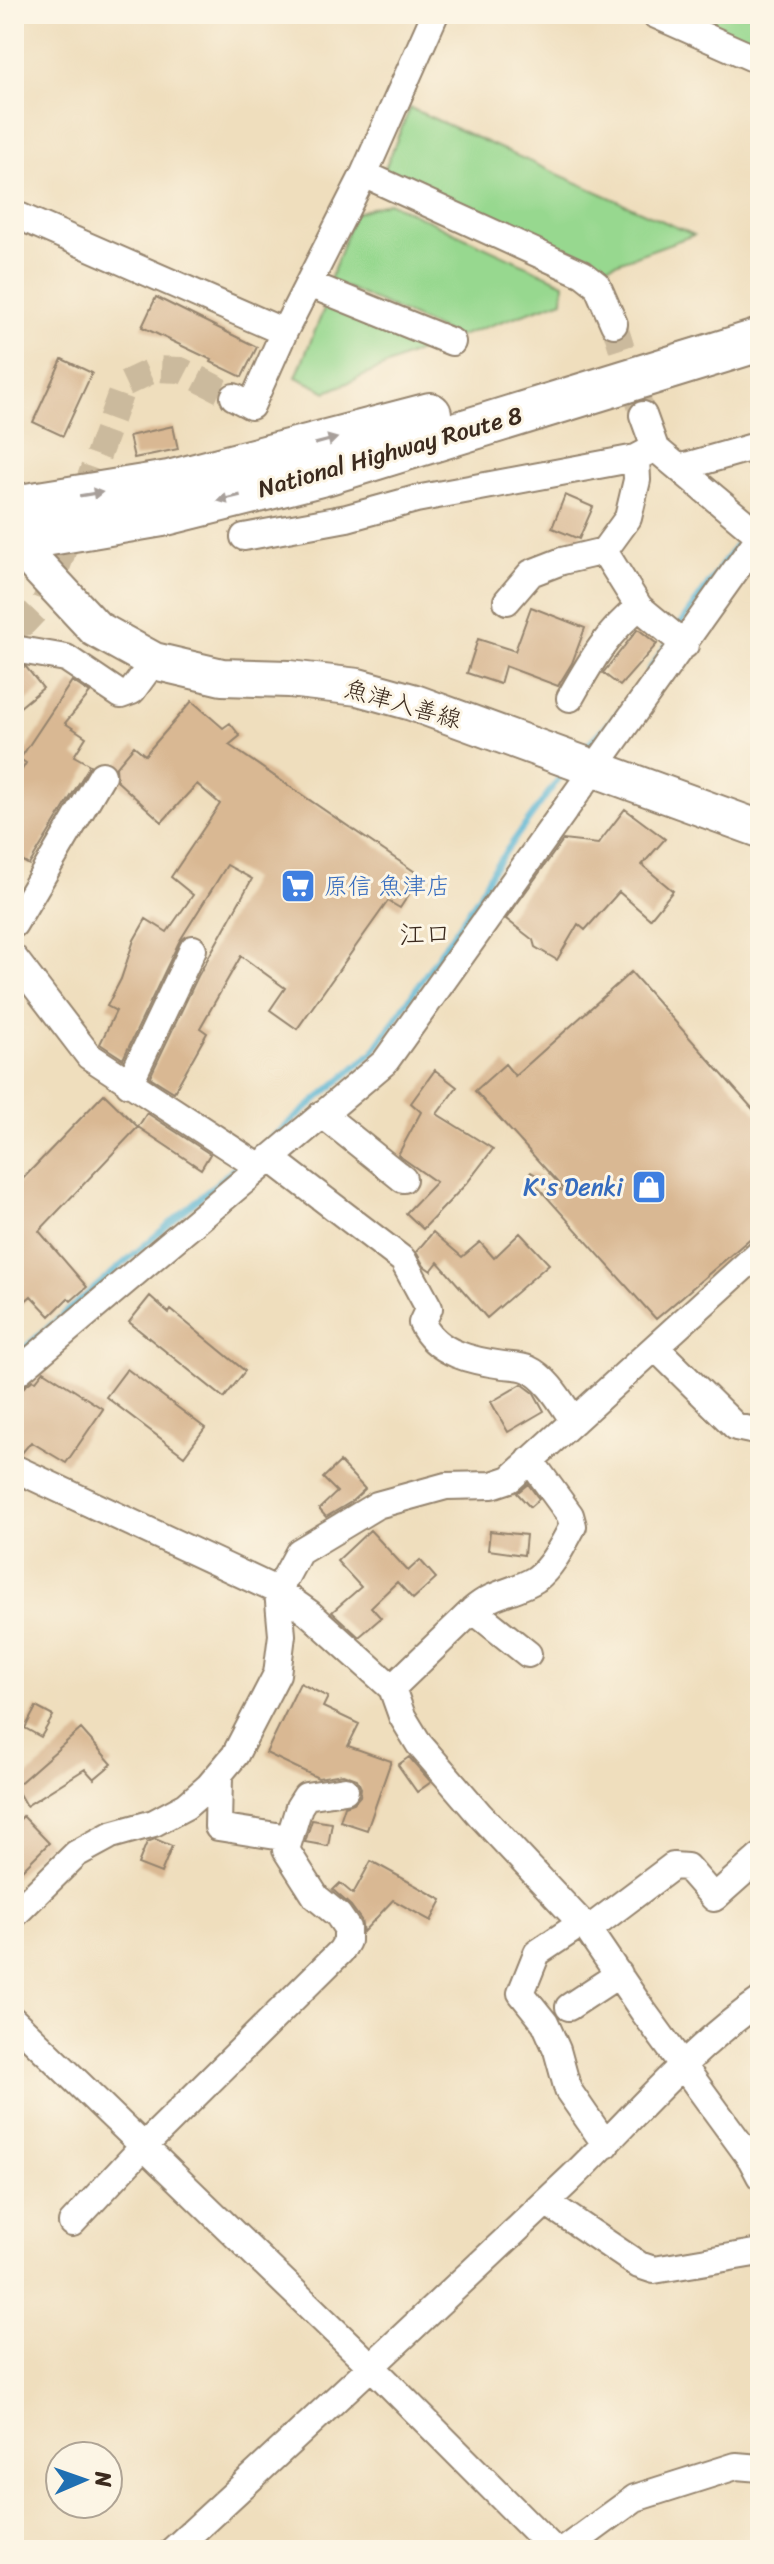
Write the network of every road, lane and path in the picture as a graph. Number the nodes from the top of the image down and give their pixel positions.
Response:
1 (435, 14) edge
2 (654, 14) edge
3 (760, 61) edge
4 (364, 174) junction
5 (14, 214) edge
6 (309, 284) junction
7 (760, 315) edge
8 (614, 324) tunnel mouth
9 (284, 332) junction
10 (760, 340) edge
11 (452, 342) dead end
12 (234, 397) dead end
13 (643, 415) tunnel mouth
14 (760, 445) edge
15 (646, 453) junction
16 (679, 468) junction
17 (14, 507) edge
18 (760, 536) edge
19 (244, 537) dead end
20 (14, 540) edge
21 (604, 551) junction
22 (507, 601) dead end
23 (639, 607) junction
24 (685, 645) junction
25 (14, 649) edge
26 (154, 661) junction
27 (570, 698) dead end
28 (595, 769) junction
29 (102, 775) dead end
30 (760, 829) edge
31 (14, 924) edge
32 (193, 949) dead end
33 (14, 958) edge
34 (129, 1084) junction
35 (322, 1114) junction
36 (264, 1162) junction
37 (403, 1179) dead end
38 (755, 1265) edge
39 (656, 1348) junction
40 (14, 1375) edge
41 (574, 1421) junction
42 (760, 1432) edge
43 (530, 1460) junction
44 (14, 1468) edge
45 (278, 1591) junction
46 (473, 1610) junction
47 (528, 1654) dead end
48 (392, 1688) junction
49 (219, 1775) junction
50 (345, 1790) dead end
51 (289, 1838) junction
52 (760, 1857) edge
53 (14, 1915) edge
54 (585, 1926) junction
55 (619, 1974) junction
56 (760, 2001) edge
57 (569, 2007) dead end
58 (14, 2021) edge
59 (684, 2064) junction
60 (606, 2145) junction
61 (144, 2146) junction
62 (757, 2163) edge
63 (546, 2202) junction
64 (72, 2223) dead end
65 (760, 2252) edge
66 (372, 2367) junction
67 (760, 2468) edge
68 (173, 2550) edge
69 (554, 2550) edge
70 (564, 2550) edge

1 - 4 street
2 - 3 street
4 - 6 street
4 - 8 street
5 - 9 street
6 - 9 street
6 - 11 street
17 -> 7 highway, National Highway Route 8
9 - 12 street
10 -> 20 highway, National Highway Route 8
13 - 15 street
14 - 16 street
15 - 16 street
15 - 19 street
15 - 21 street
16 - 18 street
18 - 24 street
20 - 26 main road, 魚津入善線
21 - 22 street
21 - 23 street
23 - 24 street
23 - 27 street
24 - 28 street
25 - 26 street
26 - 28 main road, 魚津入善線
28 - 30 main road, 魚津入善線
28 - 35 street
29 - 31 street
32 - 34 street
33 - 34 street
34 - 36 street
35 - 36 street
35 - 37 street
36 - 40 street
36 - 41 street
38 - 39 street
39 - 41 street
39 - 42 street
41 - 43 street
43 - 45 street
43 - 46 street
44 - 45 street
45 - 48 street
45 - 49 street
46 - 47 street
46 - 48 street
48 - 54 street
49 - 51 street
49 - 53 street
50 - 51 street
51 - 61 street
52 - 54 street
54 - 55 street
54 - 60 street
55 - 57 street
55 - 59 street
56 - 59 street
58 - 61 street
59 - 60 street
59 - 62 street
60 - 63 street
61 - 64 street
61 - 66 street
63 - 65 street
63 - 66 street
66 - 68 street
66 - 69 street
67 - 70 street

